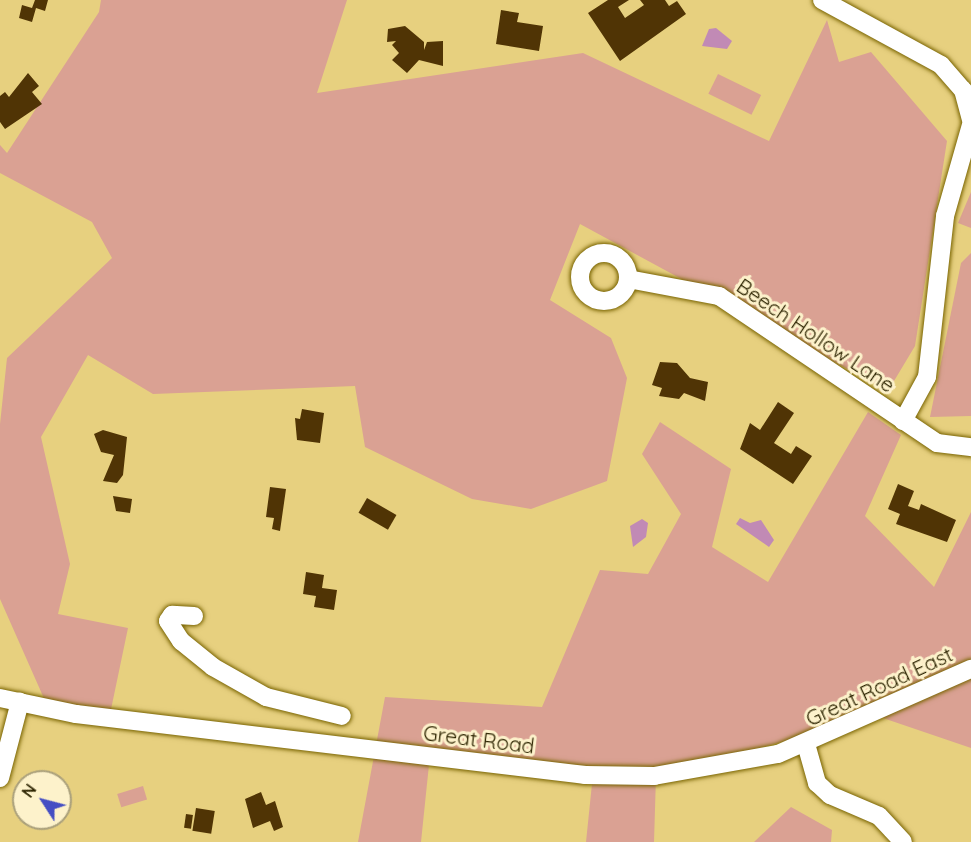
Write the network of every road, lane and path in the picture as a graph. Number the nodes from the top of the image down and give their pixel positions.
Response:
1 (822, 0) edge
2 (971, 119) edge
3 (971, 125) edge
4 (628, 279) dead end
5 (903, 421) junction
6 (971, 447) edge
7 (194, 616) dead end
8 (971, 669) edge
9 (0, 698) edge
10 (20, 702) junction
11 (342, 716) dead end
12 (806, 744) junction
13 (0, 778) edge
14 (903, 842) edge

1 - 2 street
3 - 5 street
4 - 5 street, Beech Hollow Lane
5 - 6 street, Beech Hollow Lane
7 - 11 street
8 - 12 street, Great Road East
9 - 10 street, Great Road
10 - 12 street, Great Road
10 - 13 street
12 - 14 street

